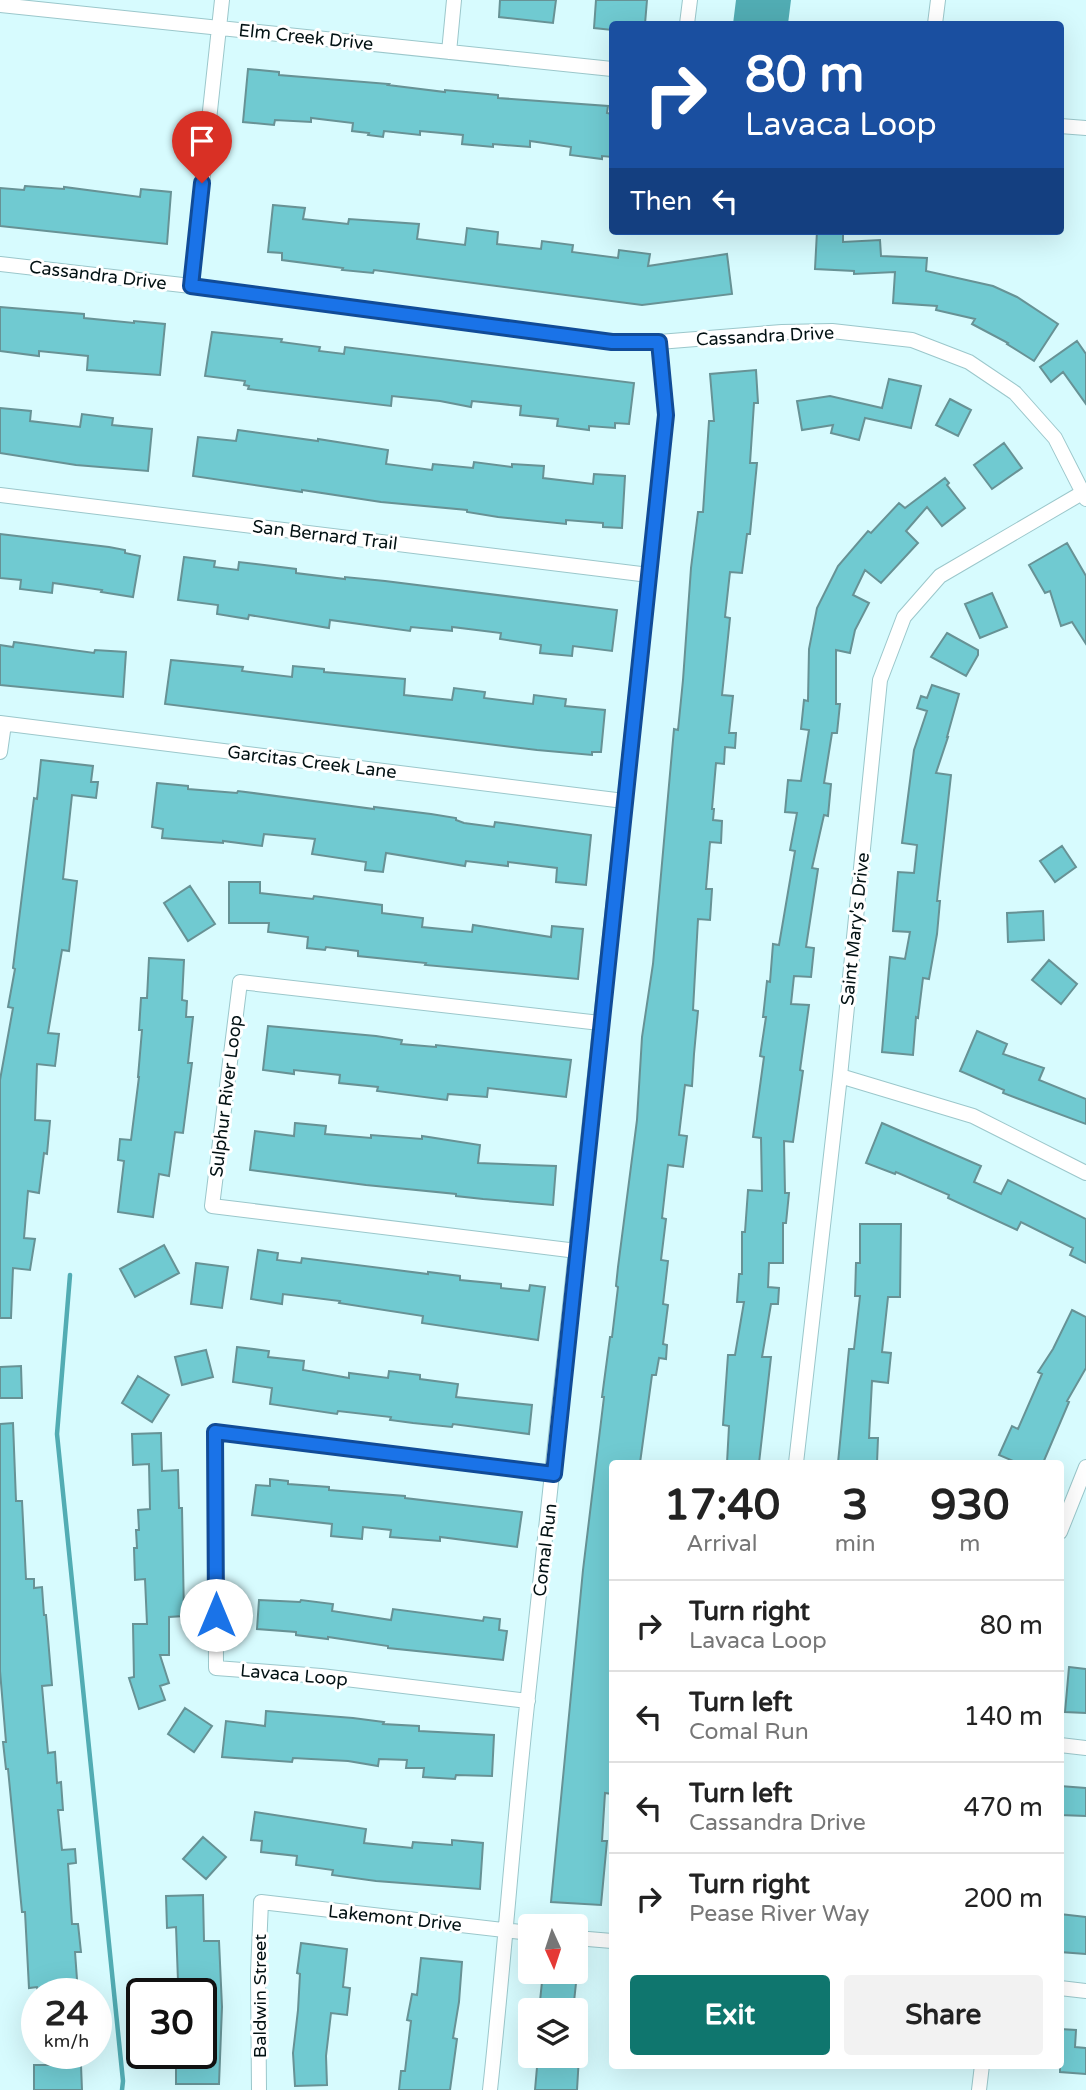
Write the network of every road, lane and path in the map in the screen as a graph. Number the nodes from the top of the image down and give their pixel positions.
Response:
1 (222, 0) edge
2 (454, 0) edge
3 (690, 0) edge
4 (938, 0) edge
5 (0, 5) edge
6 (687, 21) edge
7 (935, 21) edge
8 (219, 27) junction
9 (449, 52) junction
10 (609, 69) edge
11 (1064, 126) edge
12 (1086, 128) edge
13 (0, 264) edge
14 (191, 286) junction
15 (659, 342) junction
16 (0, 495) edge
17 (1084, 496) edge
18 (649, 575) junction
19 (2, 724) edge
20 (0, 752) edge
21 (624, 801) junction
22 (600, 1023) junction
23 (840, 1076) junction
24 (1086, 1173) edge
25 (577, 1251) junction
26 (796, 1460) edge
27 (1086, 1467) edge
28 (554, 1474) junction
29 (1064, 1522) edge
30 (528, 1701) junction
31 (1064, 1745) edge
32 (1086, 1748) edge
33 (261, 1902) joint
34 (507, 1930) junction
35 (518, 1931) edge
36 (588, 1939) edge
37 (609, 1941) edge
38 (1064, 1988) edge
39 (1086, 1991) edge
40 (982, 2069) edge
41 (258, 2090) edge
42 (489, 2090) edge
43 (979, 2090) edge

1 - 8 street
2 - 9 street
3 - 6 street
4 - 7 street
5 - 8 street, Elm Creek Drive
8 - 9 street, Elm Creek Drive
8 - 14 street
9 - 10 street, Elm Creek Drive
11 - 12 street
13 - 14 street, Cassandra Drive
14 - 15 street, Cassandra Drive
15 - 17 street, Cassandra Drive
15 - 18 street, Comal Run
16 - 18 street, San Bernard Trail
17 - 23 street, Saint Mary's Drive
18 - 21 street, Comal Run
19 - 20 street
19 - 21 street, Garcitas Creek Lane
21 - 22 street, Comal Run
22 - 25 street, Comal Run
22 - 25 street, Sulphur River Loop
23 - 24 street
23 - 26 street, Saint Mary's Drive
25 - 28 street, Comal Run
27 - 29 street
28 - 30 street, Comal Run
28 - 30 street, Lavaca Loop
30 - 34 street, Comal Run
31 - 32 street
33 - 34 street, Lakemont Drive
33 - 41 street, Baldwin Street
34 - 35 street, Lakemont Drive
34 - 42 street, Comal Run
36 - 37 street
38 - 39 street
40 - 43 street

